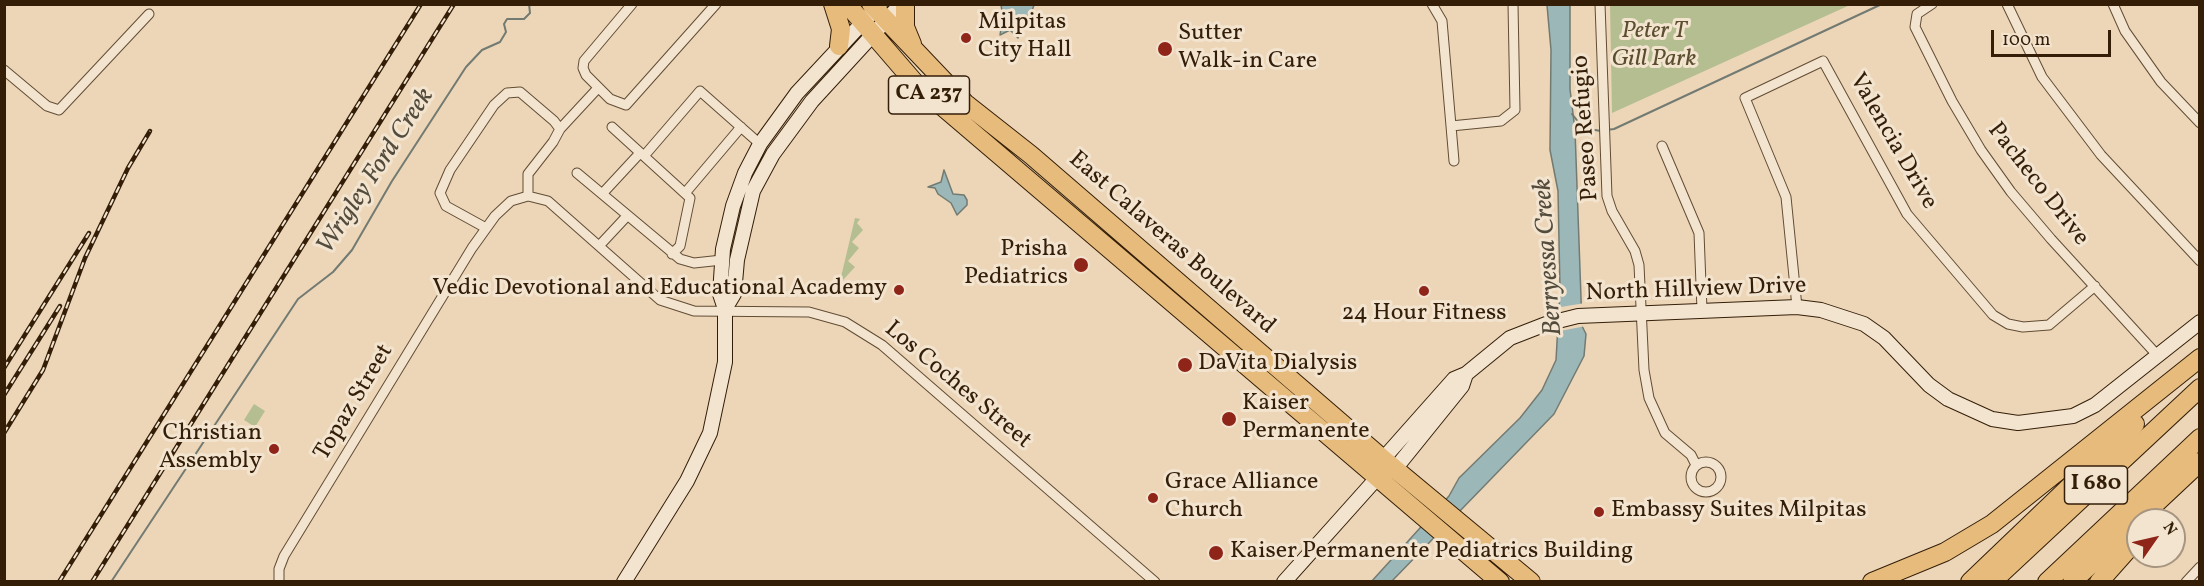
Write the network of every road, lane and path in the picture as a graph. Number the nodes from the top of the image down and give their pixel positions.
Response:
1 (632, 4) edge
2 (716, 4) edge
3 (833, 4) edge
4 (847, 4) edge
5 (901, 4) edge
6 (905, 4) edge
7 (1432, 4) edge
8 (1513, 4) edge
9 (1600, 4) edge
10 (1932, 4) edge
11 (2007, 4) edge
12 (2113, 4) edge
13 (878, 10) edge
14 (149, 14) dead end
15 (868, 29) junction
16 (839, 46) junction
17 (4, 70) edge
18 (932, 72) junction
19 (598, 88) junction
20 (2199, 123) edge
21 (1451, 126) junction
22 (612, 127) dead end
23 (741, 127) junction
24 (560, 129) junction
25 (760, 144) junction
26 (1662, 146) dead end
27 (642, 154) junction
28 (1454, 161) dead end
29 (576, 173) dead end
30 (686, 192) junction
31 (602, 195) junction
32 (528, 196) junction
33 (627, 216) junction
34 (486, 228) junction
35 (599, 246) junction
36 (672, 254) junction
37 (722, 260) junction
38 (2199, 261) edge
39 (2095, 286) junction
40 (1797, 307) junction
41 (725, 309) junction
42 (1702, 310) junction
43 (1640, 314) junction
44 (2199, 322) edge
45 (2158, 356) junction
46 (2199, 360) edge
47 (2199, 388) edge
48 (2199, 400) edge
49 (2199, 438) edge
50 (2199, 462) edge
51 (1389, 464) junction
52 (1696, 465) dead end
53 (2199, 470) edge
54 (1377, 478) junction
55 (2165, 508) edge
56 (2126, 552) edge
57 (2199, 567) edge
58 (279, 582) edge
59 (624, 582) edge
60 (1155, 582) edge
61 (1284, 582) edge
62 (1500, 582) edge
63 (1531, 582) edge
64 (1872, 582) edge
65 (1970, 582) edge
66 (1992, 582) edge
67 (2007, 582) edge
68 (2047, 582) edge
69 (2072, 582) edge
70 (2099, 582) edge
71 (2186, 582) edge

1 - 19 street
2 - 19 street
3 - 16 highway
4 - 15 highway, East Calaveras Boulevard / CA 237
5 - 13 street
6 - 18 highway
7 - 21 street
8 - 21 street
9 - 43 street, Paseo Refugio
10 - 39 street, Pacheco Drive
11 - 38 street
12 - 20 street
13 - 15 street
13 - 18 highway, East Calaveras Boulevard / CA 237
14 - 17 street
15 - 16 street
15 - 41 street
15 - 54 highway, East Calaveras Boulevard / CA 237
16 - 25 street
18 - 51 highway, East Calaveras Boulevard / CA 237
19 - 24 street
21 - 28 street
22 - 27 street
23 - 25 street
23 - 27 street
23 - 30 street
24 - 32 street
24 - 34 street
25 - 37 street
26 - 42 street
27 - 30 street
27 - 31 street
29 - 31 street
30 - 36 street
31 - 33 street
32 - 34 street
32 - 35 street, Los Coches Street
33 - 35 street
33 - 36 street
34 - 58 street, Topaz Street
35 - 41 street, Los Coches Street
36 - 37 street
37 - 41 street
39 - 40 street, Valencia Drive
39 - 45 street, Pacheco Drive
40 - 42 street, North Hillview Drive
40 - 45 street, North Hillview Drive
41 - 59 street
41 - 60 street, Los Coches Street
42 - 43 street, North Hillview Drive
43 - 51 street, North Hillview Drive
43 - 52 street, Paseo Refugio
44 - 45 street, North Hillview Drive
46 - 64 highway
46 - 65 highway
47 - 66 highway, I 680
48 - 67 highway, I 680
49 - 68 highway, I 680
50 - 69 highway
51 - 54 street, North Hillview Drive
51 - 63 highway, East Calaveras Boulevard / CA 237
53 - 55 highway
54 - 61 street
54 - 62 highway, East Calaveras Boulevard / CA 237
56 - 70 highway
57 - 71 street

